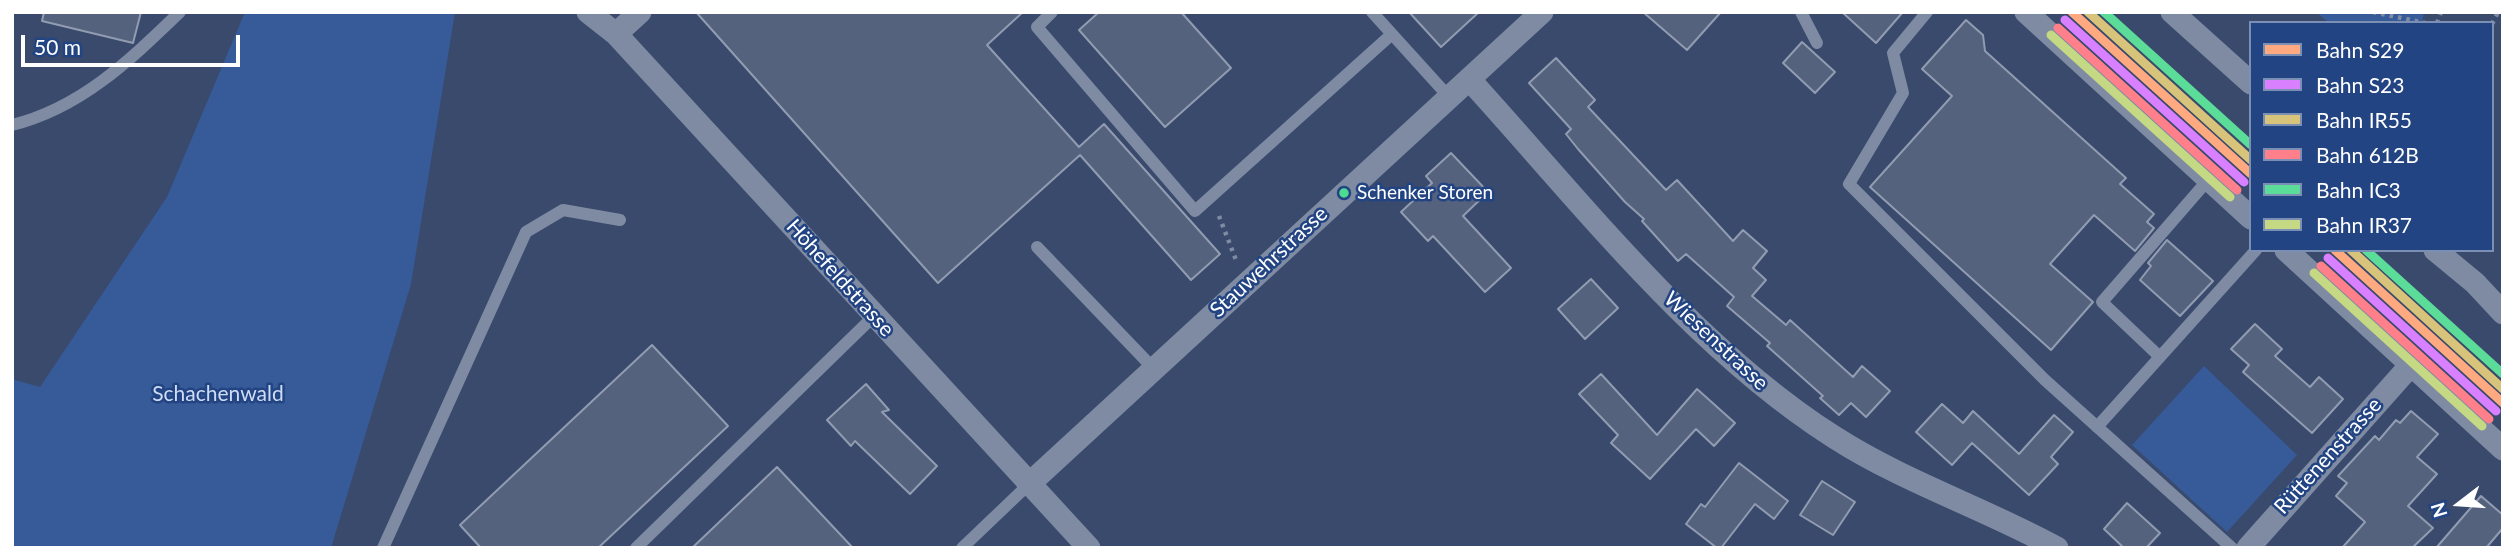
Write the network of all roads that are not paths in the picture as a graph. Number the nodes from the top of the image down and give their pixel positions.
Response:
1 (180, 12) edge
2 (588, 12) edge
3 (640, 12) edge
4 (1052, 12) edge
5 (1372, 12) edge
6 (1542, 12) edge
7 (1801, 12) edge
8 (1927, 12) edge
9 (2026, 12) edge
10 (2172, 12) edge
11 (616, 34) junction
12 (1392, 34) junction
13 (1816, 43) dead end
14 (1469, 79) junction
15 (2249, 81) edge
16 (1449, 97) junction
17 (12, 125) edge
18 (2208, 180) junction
19 (2249, 216) edge
20 (620, 220) dead end
21 (1037, 247) dead end
22 (2254, 252) edge
23 (2288, 252) edge
24 (2437, 252) edge
25 (2503, 313) edge
26 (874, 316) junction
27 (2160, 357) junction
28 (2410, 366) junction
29 (1154, 369) junction
30 (2097, 427) junction
31 (2503, 449) edge
32 (1028, 485) junction
33 (383, 548) edge
34 (635, 548) edge
35 (961, 548) edge
36 (1089, 548) edge
37 (2057, 548) edge
38 (2232, 548) edge
39 (2248, 548) edge

1 - 17 lane
2 - 11 street, Höhefeldstrasse
3 - 11 street
4 - 12 lane
5 - 12 lane
6 - 14 street, Stauwehrstrasse
7 - 13 lane
8 - 30 lane
9 - 18 street
10 - 15 street
11 - 26 street, Höhefeldstrasse
12 - 16 lane
14 - 16 street, Stauwehrstrasse
14 - 37 street, Wiesenstrasse
16 - 29 street, Stauwehrstrasse
18 - 19 street
18 - 27 lane
20 - 33 lane
21 - 29 lane
22 - 27 lane
23 - 28 street
24 - 25 street
26 - 32 street, Höhefeldstrasse
26 - 34 lane
27 - 30 lane
28 - 31 street
28 - 39 street, Rüttenenstrasse
29 - 32 street, Stauwehrstrasse
30 - 38 lane
32 - 35 lane
32 - 36 street, Höhefeldstrasse

